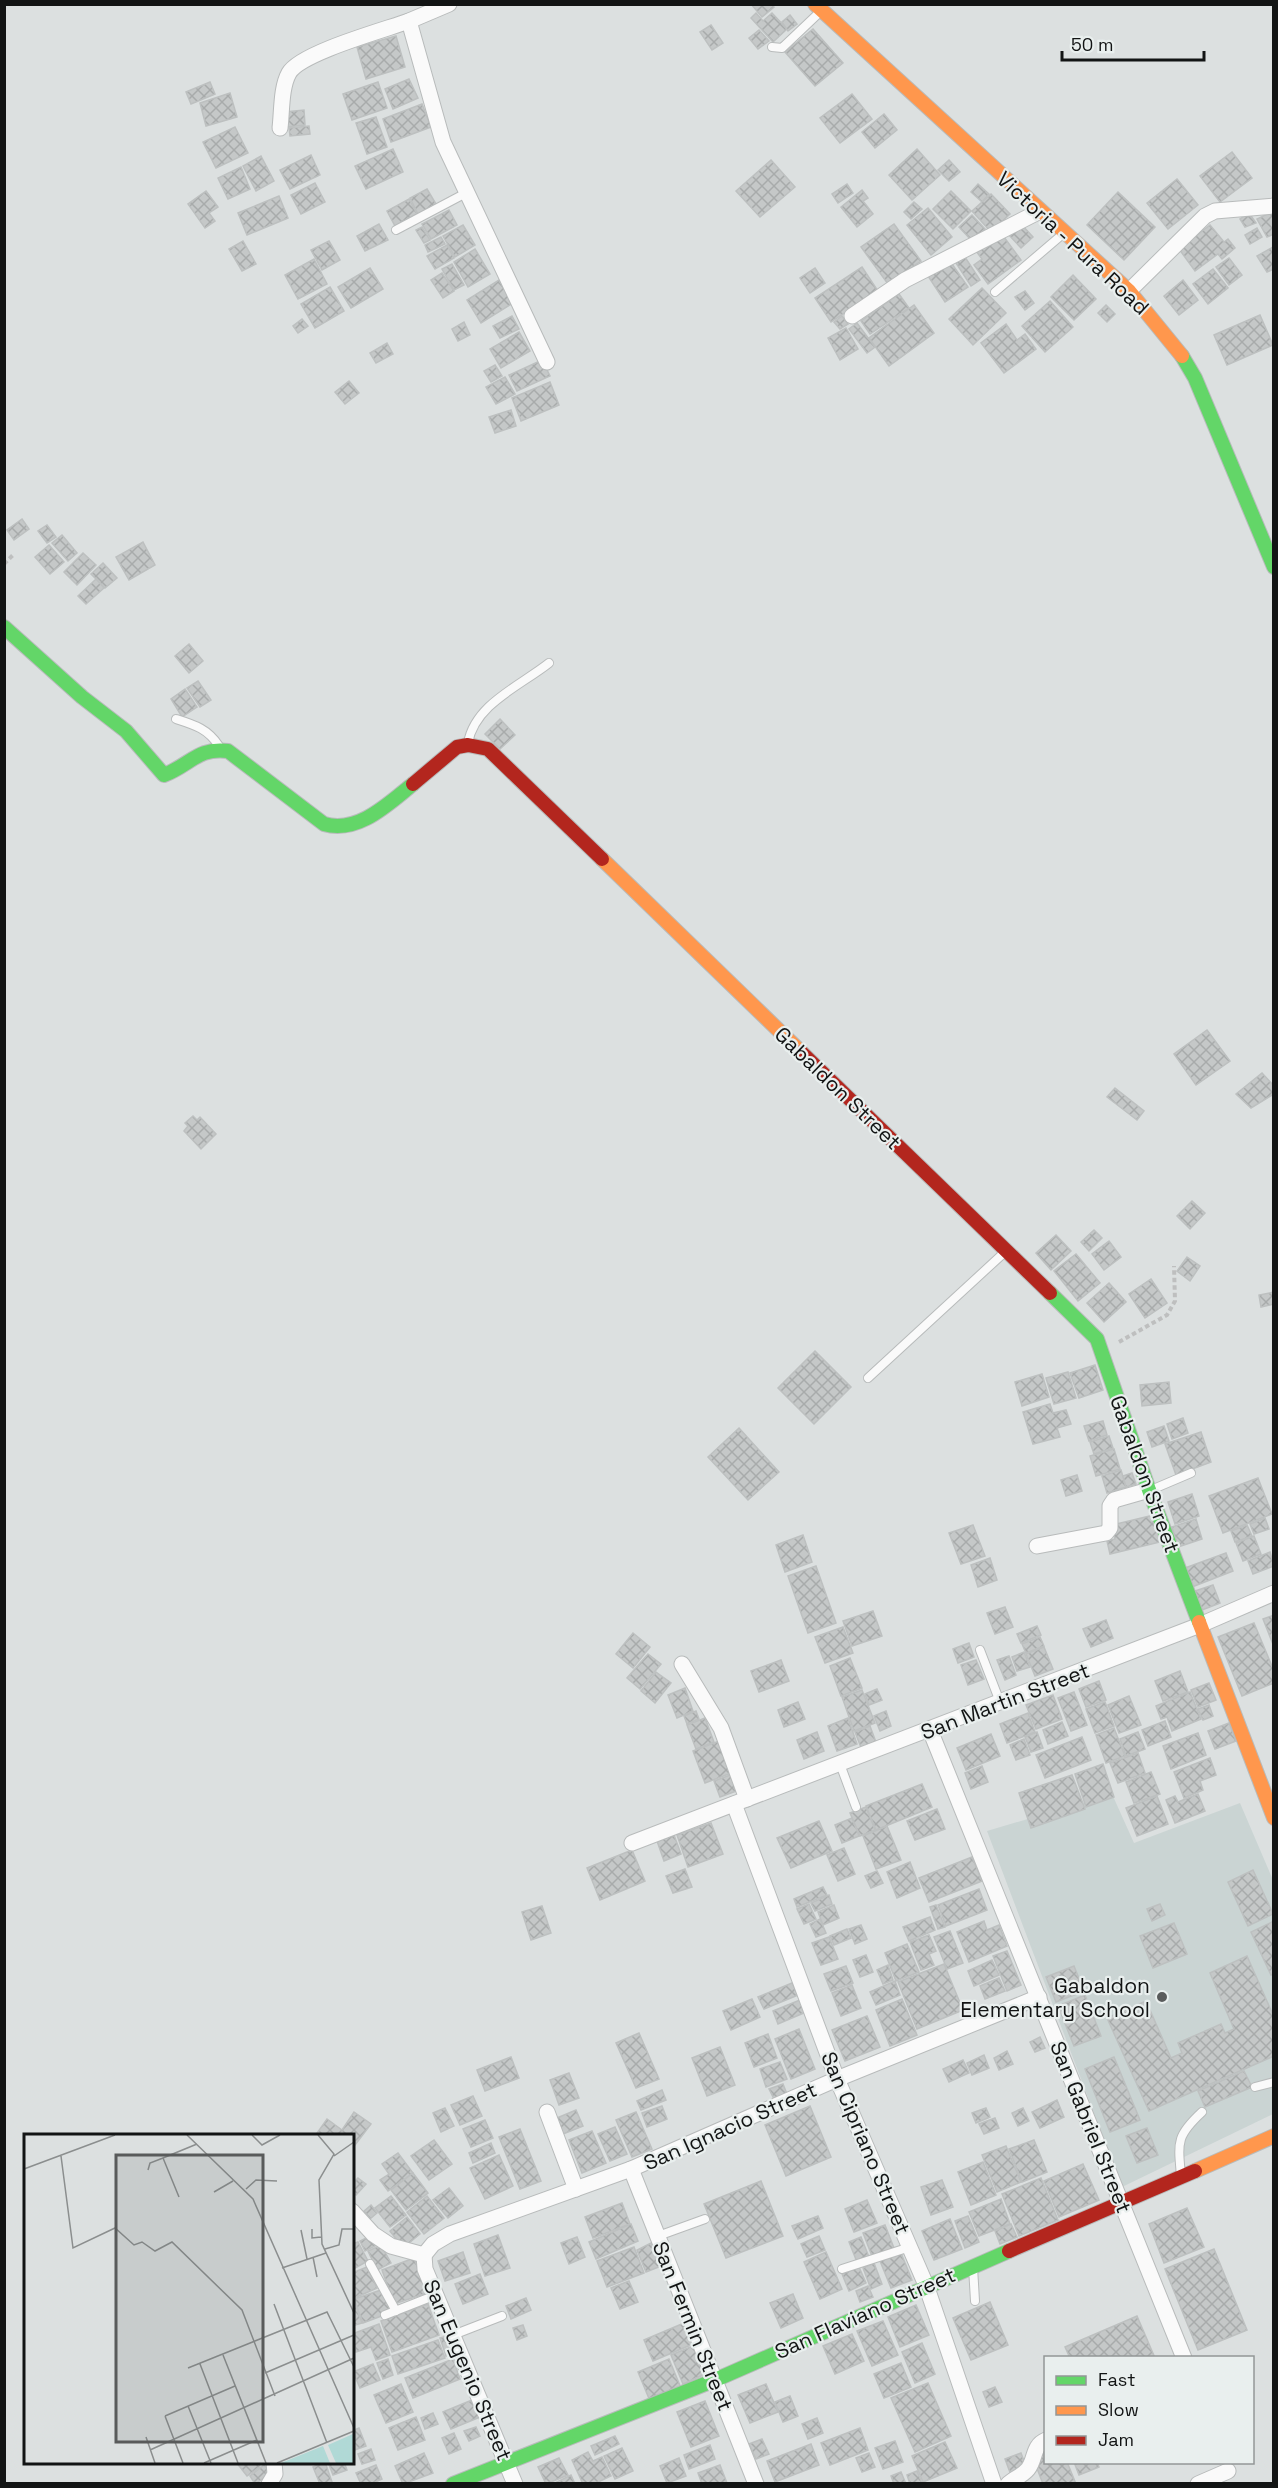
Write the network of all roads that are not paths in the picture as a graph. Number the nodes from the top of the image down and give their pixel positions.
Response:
1 (449, 4) edge
2 (818, 8) edge
3 (409, 21) junction
4 (772, 47) dead end
5 (280, 128) dead end
6 (466, 193) junction
7 (1274, 206) edge
8 (1040, 211) junction
9 (396, 230) dead end
10 (1064, 233) junction
11 (1129, 291) junction
12 (995, 292) dead end
13 (852, 316) dead end
14 (547, 362) dead end
15 (1274, 567) edge
16 (4, 627) edge
17 (549, 663) dead end
18 (176, 719) dead end
19 (468, 745) junction
20 (222, 750) junction
21 (1007, 1251) junction
22 (868, 1378) dead end
23 (1191, 1473) dead end
24 (1149, 1490) junction
25 (1037, 1546) dead end
26 (1274, 1593) edge
27 (1200, 1625) junction
28 (980, 1650) dead end
29 (682, 1664) dead end
30 (1000, 1702) junction
31 (930, 1730) junction
32 (840, 1764) junction
33 (741, 1801) junction
34 (856, 1807) dead end
35 (1274, 1818) edge
36 (632, 1844) dead end
37 (1039, 1997) junction
38 (837, 2079) junction
39 (1274, 2082) edge
40 (1255, 2087) dead end
41 (547, 2112) dead end
42 (1203, 2112) dead end
43 (1274, 2136) edge
44 (631, 2169) junction
45 (1182, 2177) junction
46 (576, 2189) junction
47 (1122, 2204) junction
48 (354, 2213) edge
49 (705, 2219) dead end
50 (658, 2236) junction
51 (910, 2247) junction
52 (424, 2255) junction
53 (370, 2264) dead end
54 (972, 2266) junction
55 (842, 2269) dead end
56 (926, 2285) junction
57 (436, 2295) junction
58 (975, 2301) dead end
59 (396, 2311) junction
60 (385, 2315) dead end
61 (502, 2316) dead end
62 (453, 2335) junction
63 (1183, 2356) edge
64 (715, 2379) junction
65 (1044, 2441) edge
66 (274, 2464) edge
67 (507, 2464) junction
68 (1228, 2472) edge
69 (269, 2484) edge
70 (453, 2484) edge
71 (515, 2484) edge
72 (756, 2484) edge
73 (994, 2484) edge
74 (1008, 2484) edge
75 (1198, 2484) edge

1 - 3 street
2 - 4 lane
2 - 8 street, Victoria - Pura Road
3 - 5 street
3 - 6 street
6 - 9 lane
6 - 14 street
7 - 11 street
8 - 10 street, Victoria - Pura Road
8 - 13 street
10 - 11 street, Victoria - Pura Road
10 - 12 lane
11 - 15 street, Victoria - Pura Road
16 - 20 street
17 - 19 lane
18 - 20 lane
19 - 20 street
19 - 21 street, Gabaldon Street
21 - 22 lane
21 - 24 street, Gabaldon Street
23 - 24 lane
24 - 25 street
24 - 27 street, Gabaldon Street
26 - 27 street, San Martin Street
27 - 30 street, San Martin Street
27 - 35 street, Gabaldon Street
28 - 30 lane
29 - 33 street, San Cipriano Street
30 - 31 street, San Martin Street
31 - 32 street, San Martin Street
31 - 37 street, San Gabriel Street
32 - 33 street, San Martin Street
32 - 34 lane
33 - 36 street, San Martin Street
33 - 38 street, San Cipriano Street
37 - 38 street, San Ignacio Street
37 - 47 street, San Gabriel Street
38 - 44 street, San Ignacio Street
38 - 51 street, San Cipriano Street
39 - 40 lane
41 - 46 street
42 - 45 lane
43 - 45 street, San Flaviano Street
44 - 46 street, San Ignacio Street
44 - 50 street, San Fermin Street
45 - 47 street, San Flaviano Street
46 - 52 street, San Ignacio Street
47 - 54 street, San Flaviano Street
47 - 63 street, San Gabriel Street
48 - 52 street
49 - 50 lane
50 - 64 street, San Fermin Street
51 - 55 lane
51 - 56 street, San Cipriano Street
52 - 57 street, San Eugenio Street
53 - 59 lane
54 - 56 street, San Flaviano Street
54 - 58 lane
56 - 64 street, San Flaviano Street
56 - 73 street, San Cipriano Street
57 - 59 lane
57 - 62 street, San Eugenio Street
59 - 60 lane
61 - 62 lane
62 - 67 street, San Eugenio Street
64 - 67 street, San Flaviano Street
64 - 72 street, San Fermin Street
65 - 74 street
66 - 69 street
67 - 70 street, San Flaviano Street
67 - 71 street, San Eugenio Street
68 - 75 street

